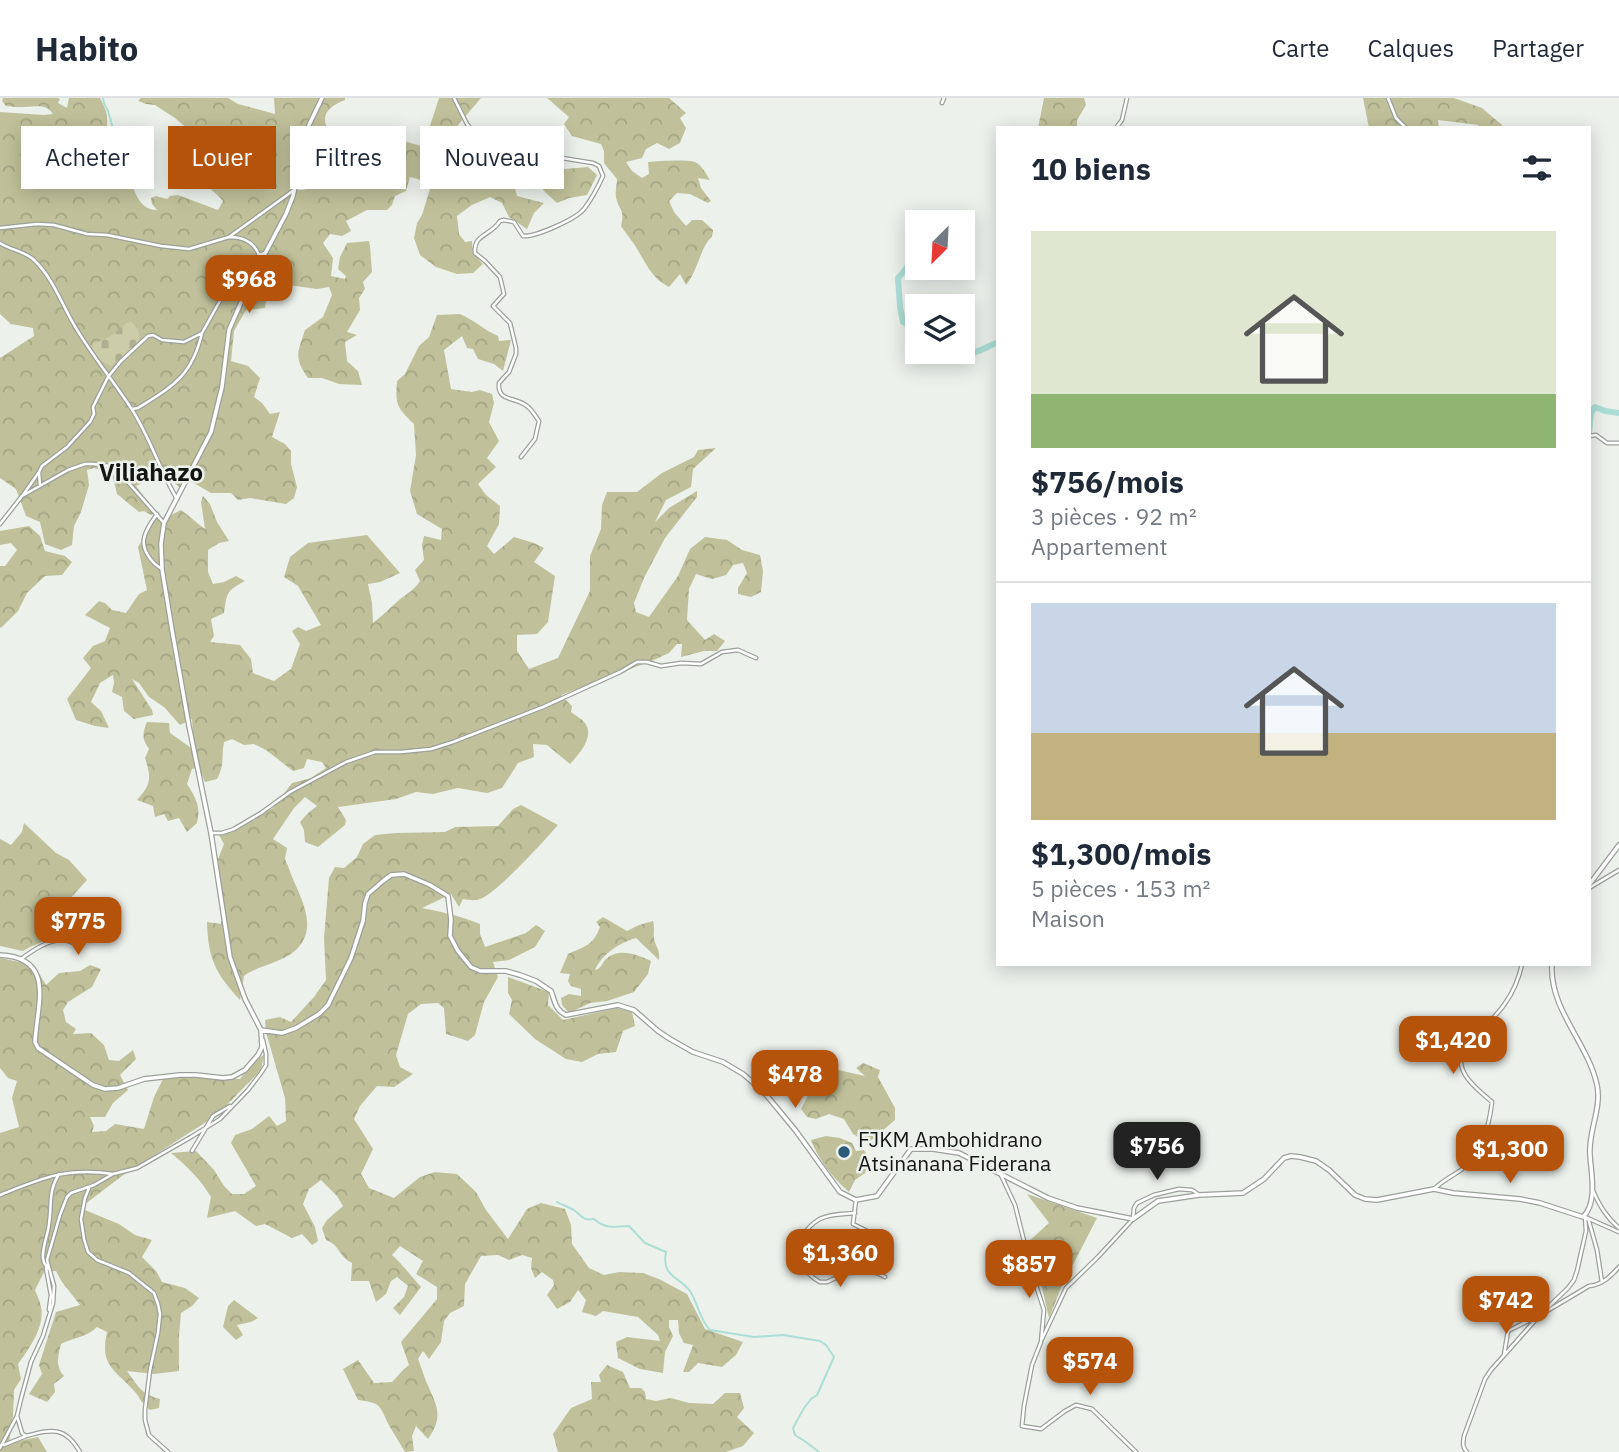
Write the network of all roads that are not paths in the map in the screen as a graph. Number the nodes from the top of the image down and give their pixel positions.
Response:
1 (322, 98) edge
2 (454, 98) edge
3 (944, 98) edge
4 (1127, 98) edge
5 (1388, 98) edge
6 (942, 103) dead end
7 (1118, 126) edge
8 (1404, 126) edge
9 (294, 190) junction
10 (0, 228) edge
11 (229, 237) junction
12 (0, 243) edge
13 (265, 253) junction
14 (259, 255) junction
15 (202, 333) junction
16 (108, 377) junction
17 (131, 409) junction
18 (1591, 436) edge
19 (1619, 443) edge
20 (521, 457) dead end
21 (38, 471) junction
22 (40, 486) junction
23 (22, 496) junction
24 (177, 499) junction
25 (157, 514) junction
26 (164, 523) junction
27 (0, 524) edge
28 (162, 569) junction
29 (756, 658) dead end
30 (211, 833) junction
31 (1619, 845) edge
32 (1619, 870) edge
33 (1591, 883) edge
34 (1591, 885) edge
35 (78, 911) dead end
36 (0, 955) edge
37 (21, 959) junction
38 (1522, 966) edge
39 (1552, 966) edge
40 (261, 1030) junction
41 (206, 1128) junction
42 (192, 1152) dead end
43 (1000, 1173) junction
44 (59, 1174) junction
45 (113, 1174) junction
46 (90, 1186) junction
47 (1592, 1188) junction
48 (1434, 1189) junction
49 (0, 1195) edge
50 (1199, 1195) junction
51 (856, 1200) junction
52 (855, 1213) junction
53 (1586, 1217) junction
54 (1133, 1219) junction
55 (1619, 1230) edge
56 (47, 1266) junction
57 (1619, 1268) edge
58 (868, 1272) junction
59 (885, 1278) dead end
60 (1602, 1282) junction
61 (1539, 1316) junction
62 (1041, 1342) junction
63 (1503, 1357) junction
64 (17, 1416) junction
65 (26, 1436) junction
66 (1, 1448) edge
67 (80, 1452) edge
68 (168, 1452) edge
69 (1136, 1452) edge
70 (1467, 1452) edge

1 - 9 street
2 - 20 street
3 - 6 street
4 - 7 street
5 - 8 street
9 - 11 street
9 - 13 street
10 - 11 street
11 - 14 street
12 - 16 street
13 - 14 street
13 - 24 street
14 - 15 street
15 - 16 street
15 - 17 street
16 - 17 street
16 - 21 street
17 - 24 street
18 - 19 street
21 - 22 street
21 - 23 street
22 - 23 street
22 - 25 street
23 - 27 street
24 - 26 street
25 - 26 street
25 - 28 street
26 - 28 street
28 - 30 street
29 - 30 street
30 - 40 street
31 - 33 street
32 - 34 street
35 - 37 street
36 - 37 street
37 - 40 street
38 - 48 street
39 - 47 street
40 - 41 street
40 - 51 street
41 - 42 street
41 - 45 street
43 - 51 street
43 - 54 street
43 - 62 street
44 - 45 street
44 - 49 street
44 - 56 street
45 - 46 street
46 - 56 street
46 - 68 street
47 - 53 street
47 - 55 street
48 - 50 street
48 - 53 street
50 - 54 street
50 - 54 street
51 - 52 street
52 - 58 street
52 - 58 street
53 - 55 street
53 - 60 street
53 - 61 street
54 - 62 street
56 - 64 street
57 - 60 street
58 - 59 street
60 - 61 street
61 - 63 street
61 - 63 street
62 - 69 street
63 - 70 street
64 - 65 street
64 - 66 street
65 - 66 street
65 - 67 street

